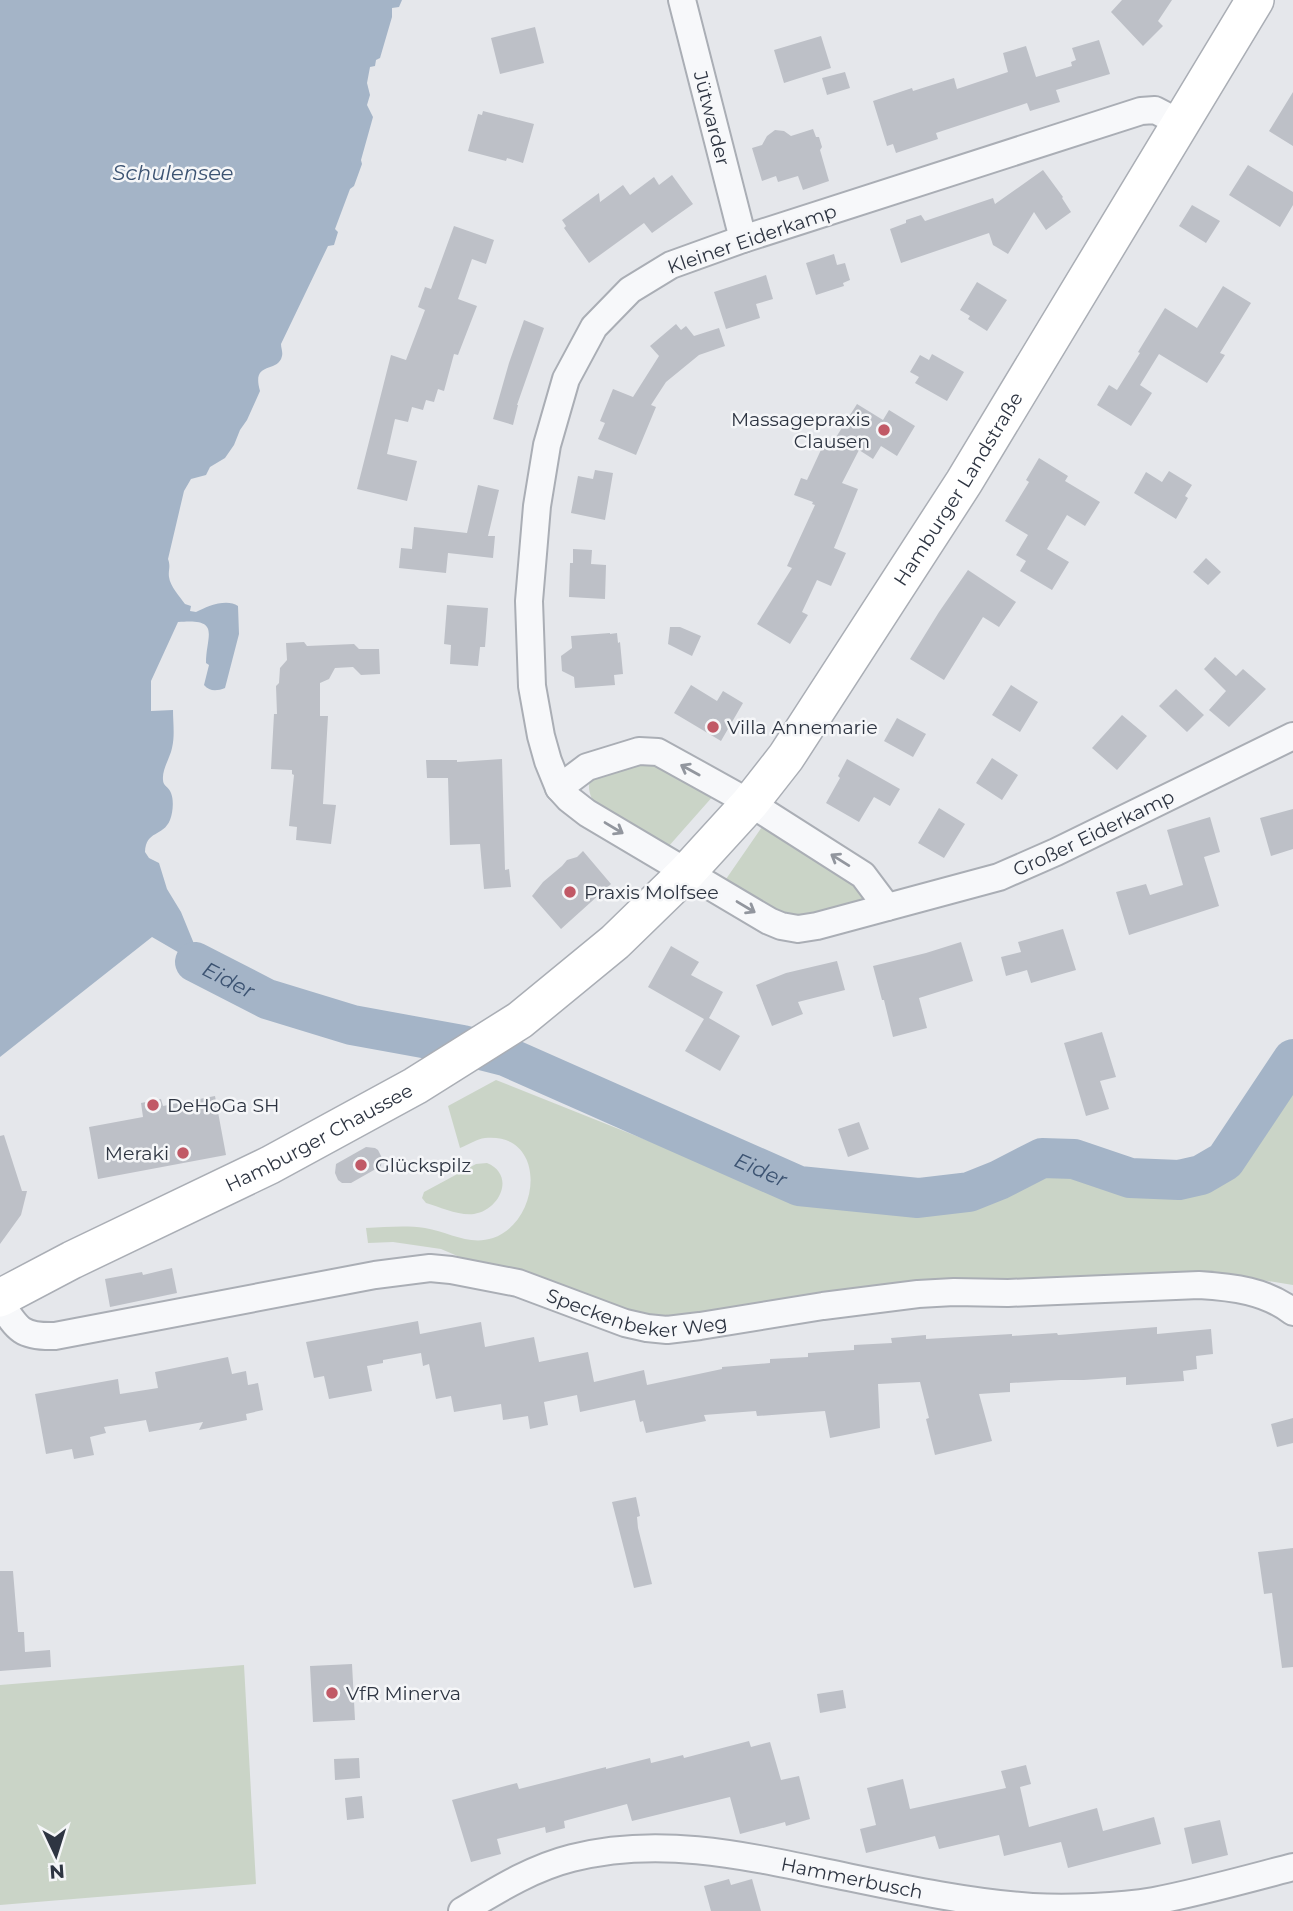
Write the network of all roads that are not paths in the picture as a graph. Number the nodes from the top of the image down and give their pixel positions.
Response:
1 (682, 0) edge
2 (1255, 0) edge
3 (1180, 123) junction
4 (743, 239) junction
5 (1293, 736) edge
6 (559, 788) junction
7 (750, 803) junction
8 (687, 872) junction
9 (887, 907) junction
10 (615, 942) joint
11 (0, 1300) edge
12 (1293, 1312) edge
13 (1293, 1867) edge
14 (463, 1911) edge

1 - 4 street, Jütwarder
2 - 3 main road, Hamburger Landstraße
3 - 4 street, Kleiner Eiderkamp
3 - 7 main road, Hamburger Landstraße
4 - 6 street, Kleiner Eiderkamp
5 - 9 street, Großer Eiderkamp
7 -> 6 street
6 -> 8 street, Kleiner Eiderkamp
7 - 8 main road, Hamburger Landstraße
9 -> 7 street
8 -> 9 street, Großer Eiderkamp
8 - 10 main road, Hamburger Landstraße
10 - 11 main road, Hamburger Chaussee
11 - 12 street, Speckenbeker Weg
13 - 14 street, Hammerbusch

